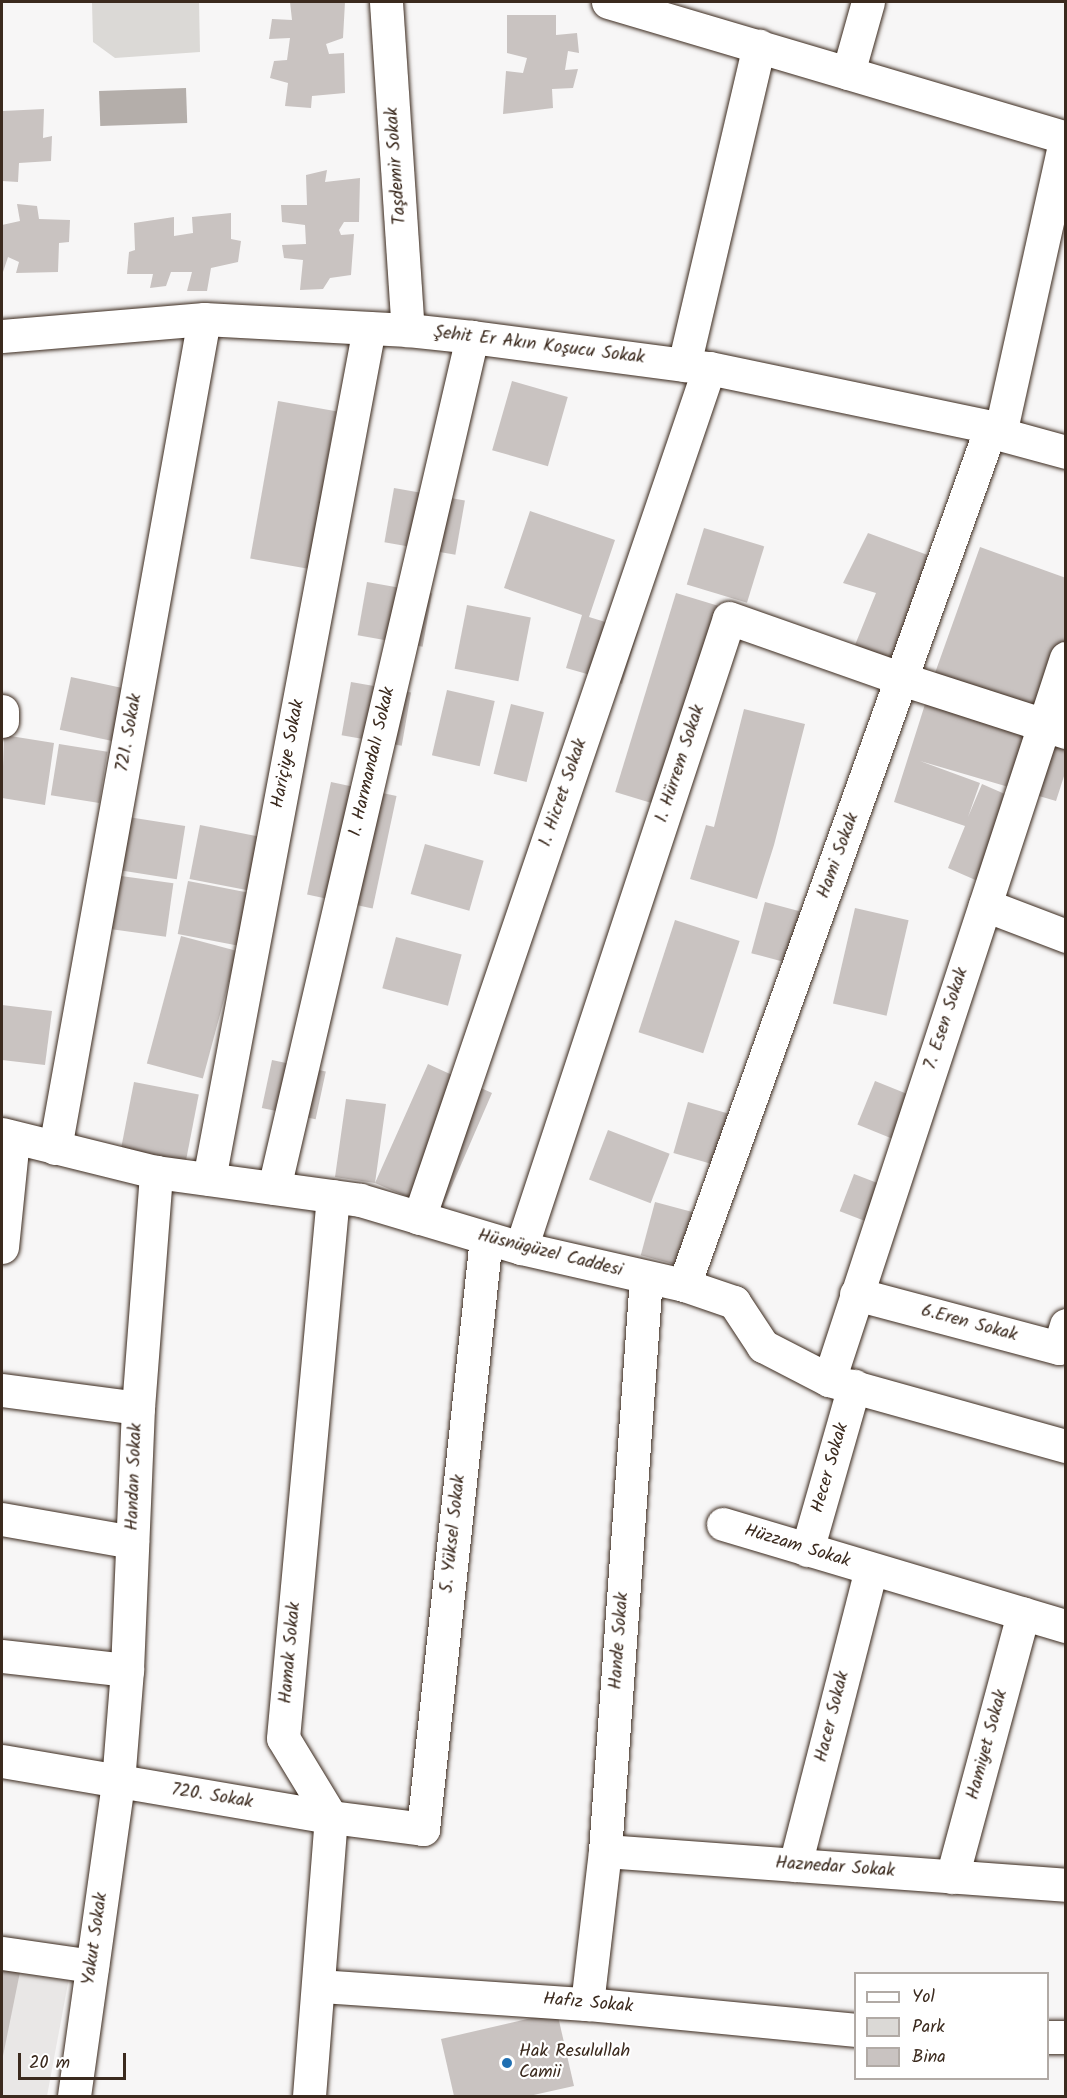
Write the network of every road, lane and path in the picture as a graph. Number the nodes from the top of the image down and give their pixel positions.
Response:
1 (386, 2) edge
2 (608, 2) edge
3 (868, 2) edge
4 (759, 46) junction
5 (848, 73) junction
6 (1065, 137) edge
7 (204, 319) junction
8 (369, 328) junction
9 (408, 330) junction
10 (2, 336) edge
11 (472, 337) junction
12 (696, 366) junction
13 (996, 431) junction
14 (1065, 452) edge
15 (1065, 658) edge
16 (902, 679) junction
17 (2, 711) edge
18 (2, 721) edge
19 (1055, 728) edge
20 (985, 905) junction
21 (1065, 936) edge
22 (7, 1136) edge
23 (55, 1148) junction
24 (156, 1172) junction
25 (209, 1179) junction
26 (274, 1188) junction
27 (333, 1196) junction
28 (419, 1218) junction
29 (486, 1238) junction
30 (2, 1247) edge
31 (521, 1248) junction
32 (646, 1278) junction
33 (684, 1285) junction
34 (856, 1294) junction
35 (1063, 1341) edge
36 (841, 1383) junction
37 (2, 1390) edge
38 (138, 1408) junction
39 (1065, 1446) edge
40 (2, 1519) edge
41 (723, 1524) dead end
42 (132, 1542) junction
43 (807, 1550) junction
44 (871, 1570) junction
45 (1023, 1613) junction
46 (1065, 1626) edge
47 (2, 1656) edge
48 (127, 1671) junction
49 (2, 1761) edge
50 (118, 1782) junction
51 (331, 1817) junction
52 (423, 1829) joint
53 (605, 1851) junction
54 (795, 1865) junction
55 (952, 1876) junction
56 (1065, 1885) edge
57 (2, 1953) edge
58 (92, 1966) junction
59 (320, 1986) junction
60 (587, 2004) junction
61 (854, 2030) edge
62 (1049, 2037) edge
63 (1065, 2037) edge
64 (74, 2097) edge
65 (309, 2097) edge

1 - 9 street, Taşdemir Sokak
2 - 4 street
3 - 5 street
4 - 5 street
4 - 12 street, 1. Hicret Sokak
5 - 6 street
6 - 13 street, Hami Sokak
7 - 8 street, Şehit Er Akın Koşucu Sokak
7 - 10 street, Şehit Er Akın Koşucu Sokak
7 - 23 street, 721. Sokak
8 - 9 street, Şehit Er Akın Koşucu Sokak
8 - 25 street, Hariçiye Sokak
9 - 11 street, Şehit Er Akın Koşucu Sokak
11 - 12 street, Şehit Er Akın Koşucu Sokak
11 - 26 street, 1. Harmandalı Sokak
12 - 13 street, Şehit Er Akın Koşucu Sokak
12 - 28 street, 1. Hicret Sokak
13 - 14 street, Şehit Er Akın Koşucu Sokak
13 - 16 street, Hami Sokak
15 - 19 street, 7. Esen Sokak
16 - 19 street, 1. Hürrem Sokak
16 - 31 street, 1. Hürrem Sokak
16 - 33 street, Hami Sokak
17 - 18 street
19 - 20 street, 7. Esen Sokak
20 - 21 street
20 - 34 street, 7. Esen Sokak
22 - 23 street, Hüsnügüzel Caddesi
22 - 30 street
23 - 24 street, Hüsnügüzel Caddesi
24 - 25 street, Hüsnügüzel Caddesi
24 - 38 street, Handan Sokak
25 - 26 street, Hüsnügüzel Caddesi
26 - 27 street, Hüsnügüzel Caddesi
27 - 28 street, Hüsnügüzel Caddesi
27 - 51 street, Hamak Sokak
28 - 29 street, Hüsnügüzel Caddesi
29 - 31 street, Hüsnügüzel Caddesi
29 - 52 street, 5. Yüksel Sokak
31 - 32 street, Hüsnügüzel Caddesi
32 - 33 street, Hüsnügüzel Caddesi
32 - 53 street, Hande Sokak
33 - 36 street, Hüsnügüzel Caddesi
34 - 35 street, 6.Eren Sokak
34 - 36 street, 7. Esen Sokak
36 - 39 street, Hüsnügüzel Caddesi
36 - 43 street, Hecer Sokak
37 - 38 street
38 - 42 street, Handan Sokak
40 - 42 street
41 - 43 street, Hüzzam Sokak
42 - 48 street, Handan Sokak
43 - 44 street, Hüzzam Sokak
44 - 45 street, Hüzzam Sokak
44 - 54 street, Hacer Sokak
45 - 46 street, Hüzzam Sokak
45 - 55 street, Hamiyet Sokak
47 - 48 street
48 - 50 street, Handan Sokak
49 - 50 street, 720. Sokak
50 - 51 street, 720. Sokak
50 - 58 street, Yakut Sokak
51 - 52 street, 720. Sokak
51 - 59 street
53 - 54 street, Haznedar Sokak
53 - 60 street, Hande Sokak
54 - 55 street, Haznedar Sokak
55 - 56 street, Haznedar Sokak
57 - 58 street
58 - 64 street, Yakut Sokak
59 - 60 street, Hafız Sokak
59 - 65 street
60 - 61 street, Hafız Sokak
62 - 63 street

